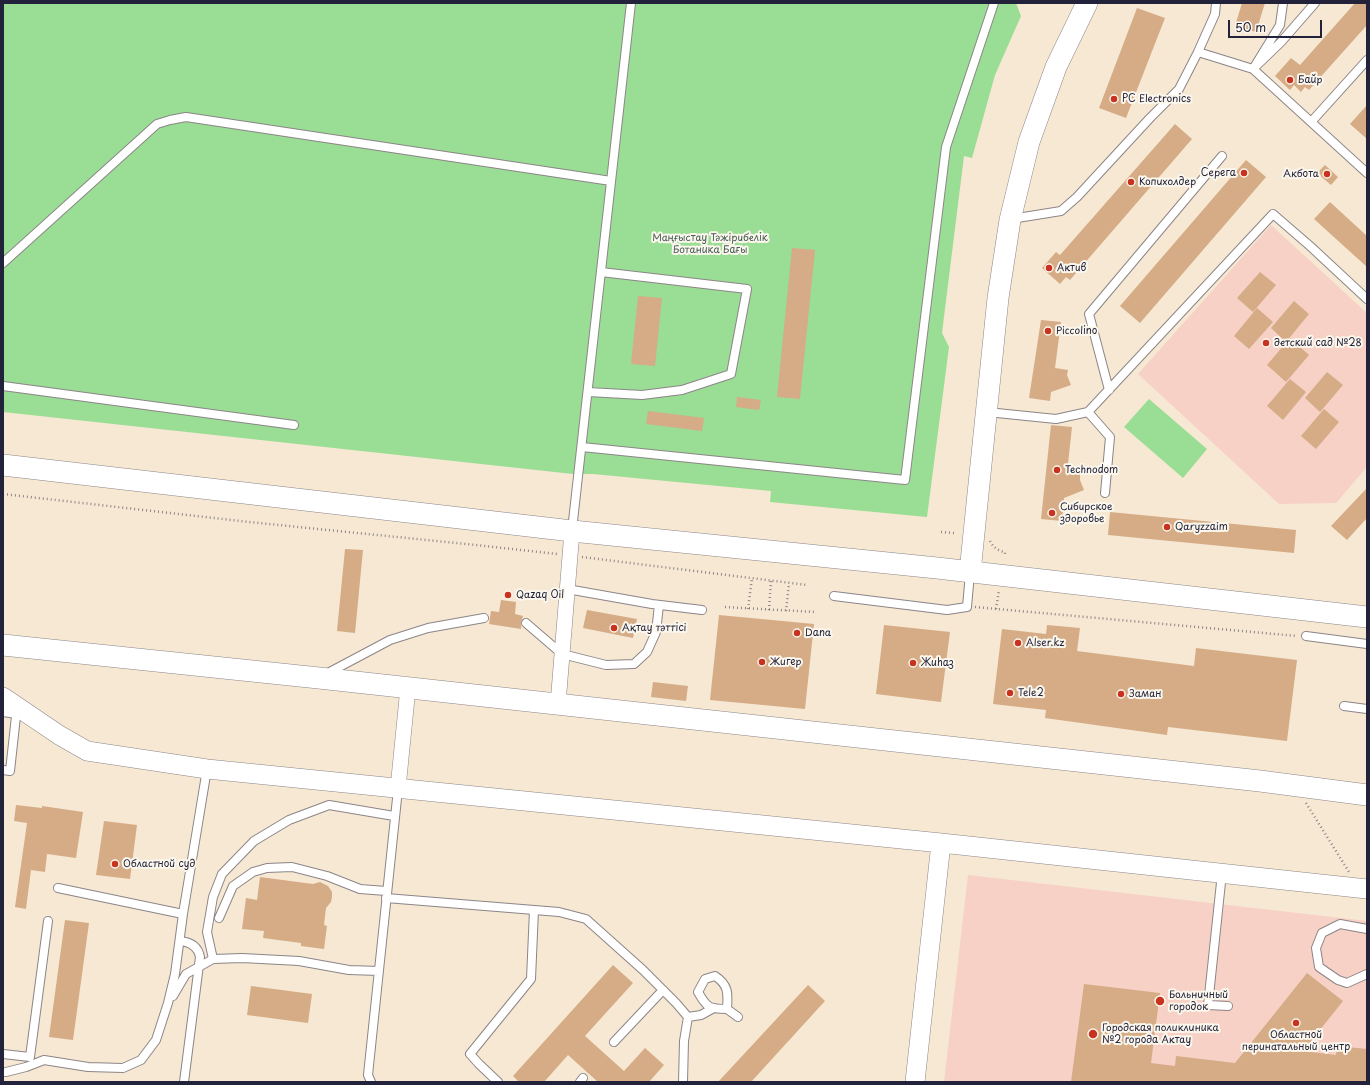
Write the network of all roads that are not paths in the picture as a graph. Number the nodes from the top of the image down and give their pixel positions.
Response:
1 (631, 3) edge
2 (994, 3) edge
3 (1087, 3) edge
4 (1216, 3) edge
5 (1283, 3) edge
6 (1315, 3) edge
7 (1198, 52) junction
8 (1367, 60) edge
9 (1253, 69) junction
10 (1312, 121) junction
11 (1222, 156) dead end
12 (1367, 172) edge
13 (611, 180) junction
14 (1010, 220) junction
15 (3, 263) edge
16 (601, 272) junction
17 (1367, 299) edge
18 (3, 386) edge
19 (1109, 390) junction
20 (588, 392) junction
21 (986, 412) junction
22 (1088, 412) junction
23 (294, 425) dead end
24 (582, 447) junction
25 (3, 465) edge
26 (1105, 493) dead end
27 (572, 531) junction
28 (970, 572) junction
29 (567, 589) junction
30 (834, 596) dead end
31 (659, 605) junction
32 (702, 610) dead end
33 (484, 618) dead end
34 (1367, 618) edge
35 (526, 623) dead end
36 (1306, 636) road end
37 (1367, 644) edge
38 (3, 645) edge
39 (562, 654) junction
40 (319, 678) junction
41 (408, 688) junction
42 (558, 704) junction
43 (1344, 706) dead end
44 (10, 707) edge
45 (1367, 709) edge
46 (207, 769) junction
47 (3, 770) edge
48 (398, 788) junction
49 (1367, 795) edge
50 (394, 816) junction
51 (941, 843) junction
52 (1222, 873) junction
53 (58, 888) dead end
54 (1363, 888) edge
55 (386, 894) junction
56 (534, 910) junction
57 (183, 914) junction
58 (219, 918) dead end
59 (48, 921) dead end
60 (1367, 929) edge
61 (180, 941) junction
62 (213, 959) junction
63 (199, 967) junction
64 (379, 971) junction
65 (1367, 974) edge
66 (663, 990) junction
67 (168, 1003) junction
68 (1228, 1006) dead end
69 (712, 1009) junction
70 (727, 1009) junction
71 (688, 1017) junction
72 (738, 1017) dead end
73 (614, 1042) dead end
74 (3, 1054) edge
75 (6, 1072) dead end
76 (370, 1078) edge
77 (184, 1082) edge
78 (363, 1082) edge
79 (498, 1082) edge
80 (683, 1082) edge
81 (915, 1082) edge

1 - 13 lane
2 - 24 lane
3 - 14 main road
4 - 7 lane
5 - 9 lane
6 - 9 lane
7 - 9 lane
7 - 14 lane
8 - 10 lane
9 - 10 lane
10 - 12 lane
11 - 19 lane
13 - 15 lane
13 - 16 lane
14 - 21 main road
16 - 20 lane
16 - 20 lane
17 - 19 lane
18 - 23 lane
19 - 22 lane
20 - 24 lane
21 - 22 lane
21 - 28 main road
22 - 26 lane
24 - 27 lane
25 - 27 main road
27 - 28 main road
27 - 29 street
28 - 30 lane
28 - 34 main road
29 - 31 lane
29 - 39 street
31 - 32 lane
31 - 39 lane
33 - 40 lane
35 - 39 lane
36 - 37 lane
38 - 40 main road
39 - 42 street
40 - 41 main road
41 - 42 main road
41 - 48 street
42 - 49 main road
43 - 45 lane
44 - 46 street
44 - 47 lane
46 - 48 street
46 - 57 lane
48 - 50 lane
48 - 51 street
50 - 55 lane
50 - 62 lane
51 - 52 street
51 - 81 street
52 - 54 street
52 - 68 lane
53 - 57 lane
55 - 56 lane
55 - 58 lane
55 - 64 lane
56 - 66 lane
56 - 79 lane
57 - 61 lane
59 - 74 lane
60 - 65 lane
61 - 63 lane
61 - 67 lane
62 - 63 lane
62 - 64 lane
63 - 67 lane
63 - 77 lane
64 - 76 lane
66 - 71 lane
66 - 73 lane
67 - 75 lane
69 - 70 lane
69 - 70 lane
69 - 71 lane
70 - 72 lane
71 - 80 lane
76 - 78 lane

